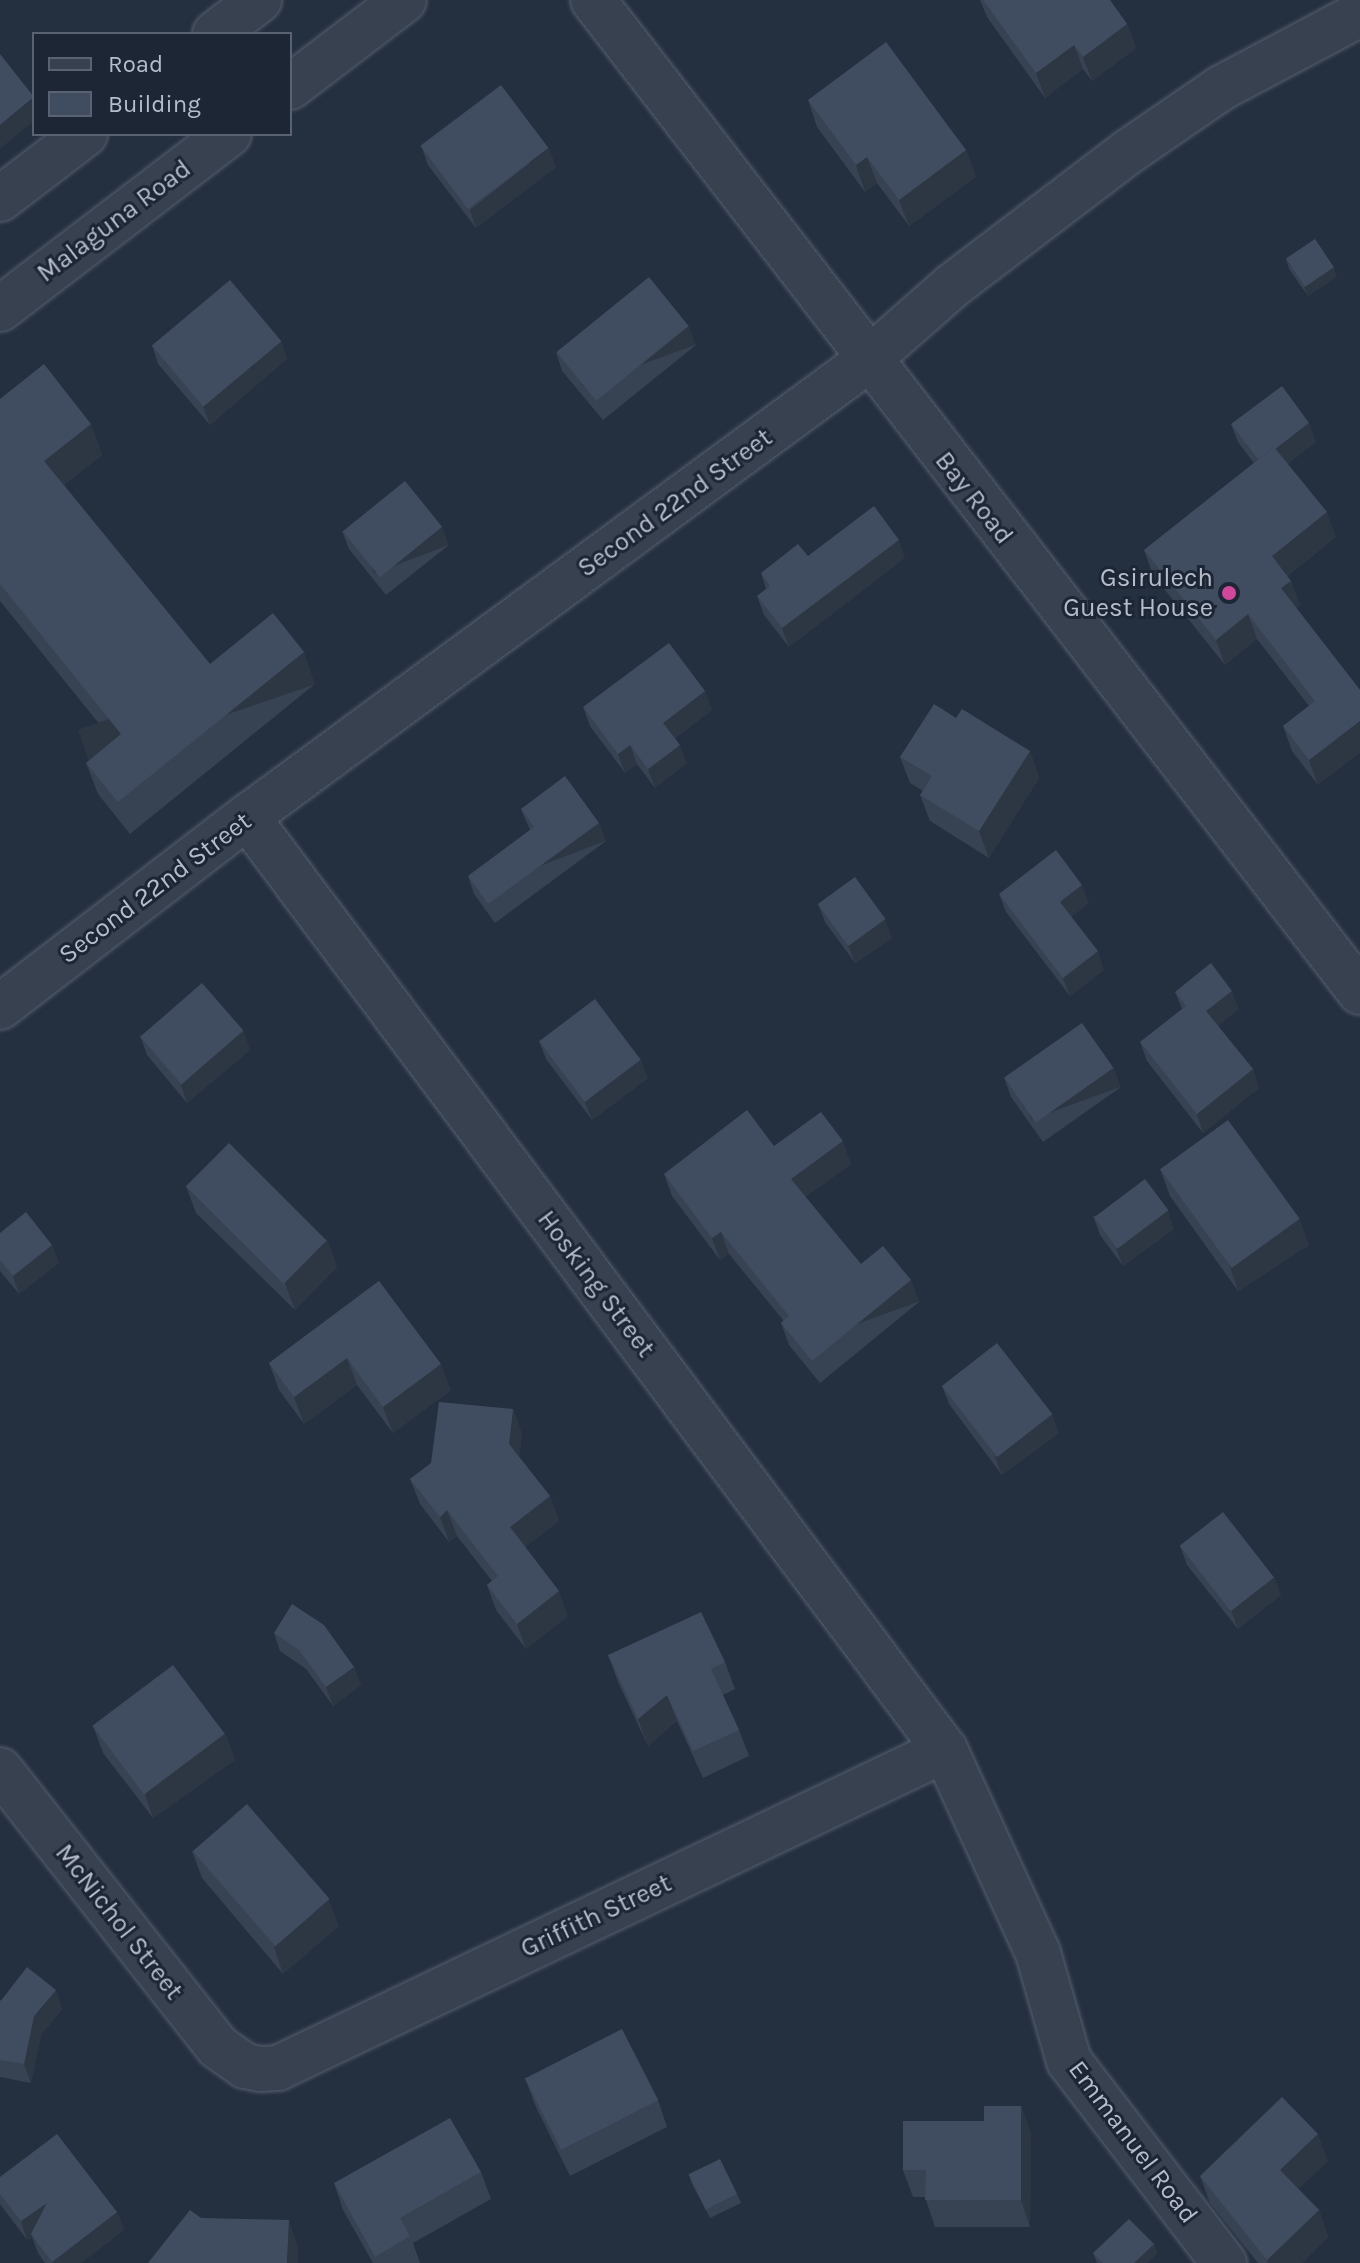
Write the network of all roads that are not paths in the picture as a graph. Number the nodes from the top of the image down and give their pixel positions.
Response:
1 (259, 0) edge
2 (404, 0) edge
3 (593, 0) edge
4 (1360, 14) edge
5 (218, 32) edge
6 (292, 85) edge
7 (82, 136) edge
8 (226, 136) edge
9 (0, 199) edge
10 (0, 309) edge
11 (867, 361) junction
12 (247, 817) junction
13 (1360, 992) edge
14 (0, 1007) edge
15 (945, 1750) junction
16 (0, 1770) edge
17 (245, 2066) joint
18 (1224, 2263) edge

1 - 5 street
2 - 6 street
3 - 11 street, Bay Road
4 - 11 street, Second 22nd Street
7 - 9 street
8 - 10 street, Malaguna Road
11 - 12 street, Second 22nd Street
11 - 13 street, Bay Road
12 - 14 street, Second 22nd Street
12 - 15 street, Hosking Street
15 - 17 street, Griffith Street
15 - 18 street, Emmanuel Road
16 - 17 street, McNichol Street

